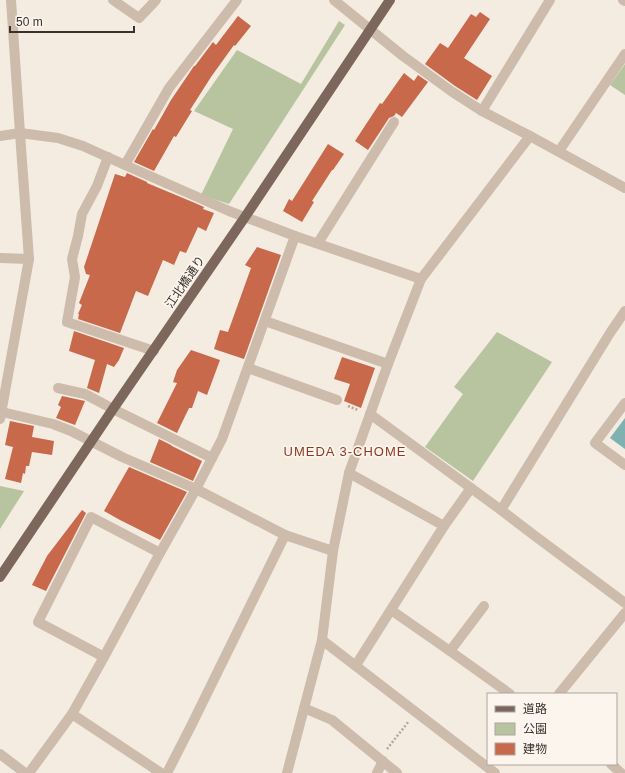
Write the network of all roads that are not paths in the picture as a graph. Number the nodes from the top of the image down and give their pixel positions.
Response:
1 (11, 0) edge
2 (113, 0) edge
3 (156, 0) edge
4 (237, 0) edge
5 (334, 0) edge
6 (390, 0) edge
7 (550, 0) edge
8 (370, 30) junction
9 (625, 54) edge
10 (482, 111) junction
11 (394, 122) dead end
12 (20, 133) junction
13 (0, 136) edge
14 (530, 136) junction
15 (559, 151) junction
16 (108, 157) junction
17 (125, 165) junction
18 (625, 188) edge
19 (246, 217) junction
20 (295, 236) junction
21 (318, 243) junction
22 (0, 258) edge
23 (29, 259) junction
24 (421, 279) junction
25 (625, 311) edge
26 (265, 321) junction
27 (154, 351) junction
28 (388, 364) junction
29 (248, 368) junction
30 (58, 388) dead end
31 (337, 400) road end
32 (625, 403) edge
33 (113, 409) junction
34 (370, 414) junction
35 (1, 416) edge
36 (92, 441) junction
37 (212, 458) junction
38 (625, 465) edge
39 (349, 473) junction
40 (471, 488) junction
41 (196, 489) junction
42 (501, 510) junction
43 (444, 526) junction
44 (285, 535) junction
45 (333, 551) junction
46 (160, 553) junction
47 (0, 576) edge
48 (625, 603) edge
49 (484, 606) dead end
50 (391, 610) junction
51 (625, 613) edge
52 (322, 640) junction
53 (450, 651) junction
54 (104, 657) junction
55 (356, 665) junction
56 (509, 693) edge
57 (560, 693) edge
58 (304, 708) junction
59 (72, 714) junction
60 (0, 754) edge
61 (381, 760) junction
62 (612, 765) edge
63 (25, 773) edge
64 (29, 773) edge
65 (162, 773) edge
66 (167, 773) edge
67 (288, 773) edge
68 (377, 773) edge
69 (397, 773) edge
70 (495, 773) edge
71 (621, 773) edge

1 - 12 street
2 - 3 street
4 - 17 street
5 - 8 street
6 - 8 main road, 江北橋通り
7 - 10 street
8 - 10 street
8 - 19 main road, 江北橋通り
9 - 15 street
10 - 14 street
11 - 21 street
12 - 13 street
12 - 16 street
12 - 23 street
14 - 15 street
14 - 24 street
15 - 18 street
16 - 17 street
16 - 27 street
17 - 19 street
19 - 20 street
19 - 27 main road, 江北橋通り
20 - 21 street
20 - 26 street
21 - 24 street
22 - 23 street
23 - 35 street
24 - 28 street
25 - 42 street
26 - 28 street
26 - 29 street
27 - 33 main road, 江北橋通り
28 - 34 street
29 - 31 street
29 - 37 street
30 - 33 street
32 - 38 street
33 - 36 main road, 江北橋通り
33 - 37 street
34 - 39 street
34 - 40 street
35 - 36 street
36 - 41 street
36 - 47 main road, 江北橋通り
37 - 41 street
39 - 43 street
39 - 45 street
40 - 42 street
40 - 43 street
41 - 44 street
41 - 46 street
42 - 48 street
43 - 50 street
44 - 45 street
44 - 66 street
45 - 52 street
46 - 54 street
46 - 54 street
49 - 53 street
50 - 53 street
50 - 55 street
51 - 57 street
52 - 55 street
52 - 58 street
53 - 56 street
54 - 59 street
55 - 70 street
58 - 61 street
58 - 67 street
59 - 64 street
59 - 65 street
60 - 63 street
61 - 68 street
61 - 69 street
62 - 71 street

